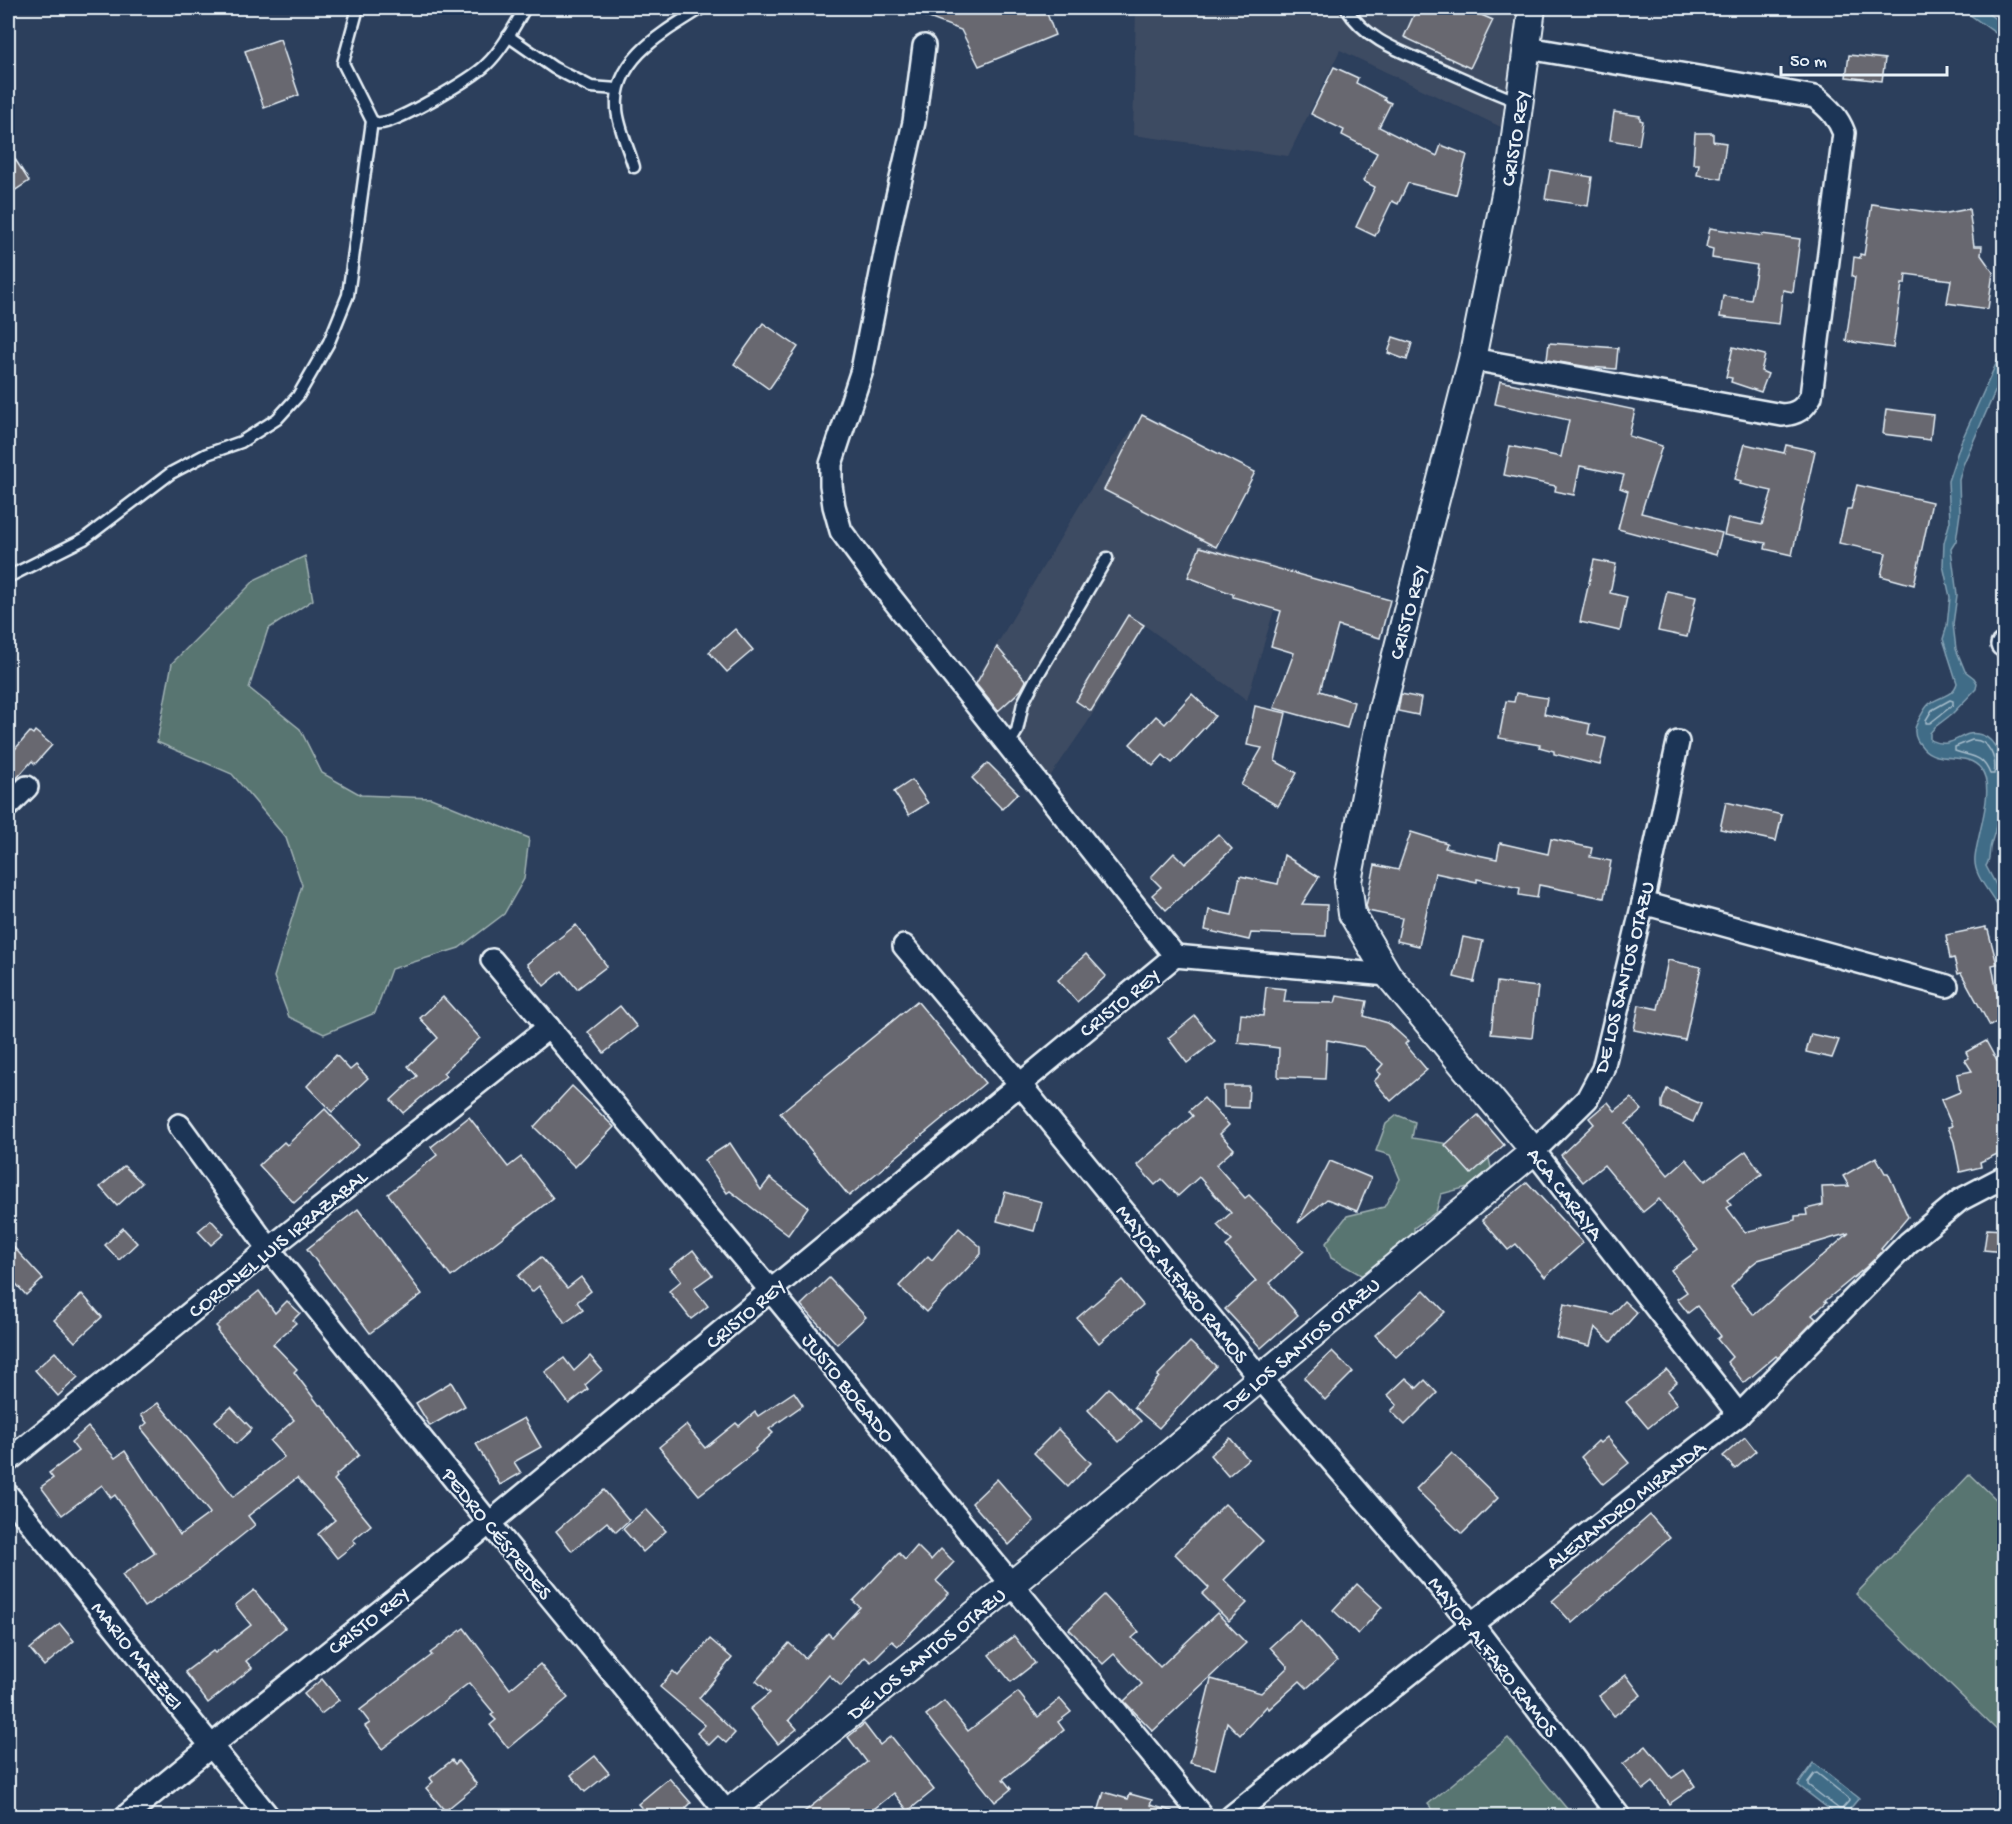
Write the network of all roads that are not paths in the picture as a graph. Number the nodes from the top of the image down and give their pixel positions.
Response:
1 (358, 8) edge
2 (525, 8) edge
3 (702, 8) edge
4 (1346, 8) edge
5 (1532, 8) edge
6 (508, 36) junction
7 (924, 46) dead end
8 (1528, 48) junction
9 (617, 89) junction
10 (1520, 102) junction
11 (372, 121) junction
12 (634, 167) dead end
13 (1472, 359) junction
14 (1107, 558) dead end
15 (8, 577) edge
16 (1678, 742) dead end
17 (1008, 746) junction
18 (27, 787) dead end
19 (8, 806) edge
20 (1642, 903) junction
21 (904, 946) dead end
22 (1175, 956) junction
23 (492, 960) dead end
24 (1388, 975) junction
25 (1947, 986) dead end
26 (549, 1027) junction
27 (1019, 1083) junction
28 (179, 1125) dead end
29 (1534, 1151) junction
30 (2004, 1177) edge
31 (269, 1249) junction
32 (771, 1291) junction
33 (1260, 1378) junction
34 (1739, 1414) junction
35 (8, 1461) edge
36 (8, 1495) edge
37 (490, 1524) junction
38 (1011, 1585) junction
39 (1472, 1624) junction
40 (210, 1745) junction
41 (126, 1816) edge
42 (268, 1816) edge
43 (727, 1816) edge
44 (1202, 1816) edge
45 (1232, 1816) edge
46 (1619, 1816) edge

1 - 11 lane
2 - 6 lane
3 - 9 lane
4 - 10 lane
5 - 8 street, CRISTO REY
6 - 9 lane
6 - 11 lane
7 - 17 street
8 - 10 street, CRISTO REY
8 - 13 street
9 - 12 lane
10 - 13 street, CRISTO REY
11 - 15 lane
13 - 24 street, CRISTO REY
14 - 17 lane
16 - 20 street, DE LOS SANTOS OTAZU
17 - 22 street
18 - 19 street
20 - 25 street
20 - 29 street, DE LOS SANTOS OTAZU
21 - 27 street, MAYOR ALFARO RAMOS
22 - 24 street, CRISTO REY
22 - 27 street, CRISTO REY
23 - 26 street, JUSTO BOGADO
24 - 29 street, ACA CARAYA
26 - 31 street, CORONEL LUIS IRRAZABAL
26 - 32 street, JUSTO BOGADO
27 - 32 street, CRISTO REY
27 - 33 street, MAYOR ALFARO RAMOS
28 - 31 street, PEDRO CÉSPEDES
29 - 33 street, DE LOS SANTOS OTAZU
29 - 34 street, ACA CARAYA
30 - 34 street, ALEJANDRO MIRANDA
31 - 35 street, CORONEL LUIS IRRAZABAL
31 - 37 street, PEDRO CÉSPEDES
32 - 37 street, CRISTO REY
32 - 38 street, JUSTO BOGADO
33 - 38 street, DE LOS SANTOS OTAZU
33 - 39 street, MAYOR ALFARO RAMOS
34 - 39 street, ALEJANDRO MIRANDA
36 - 40 street, MARIO MAZZEI
37 - 40 street, CRISTO REY
37 - 43 street, PEDRO CÉSPEDES
38 - 43 street, DE LOS SANTOS OTAZU
38 - 44 street, JUSTO BOGADO
39 - 45 street, ALEJANDRO MIRANDA
39 - 46 street, MAYOR ALFARO RAMOS
40 - 41 street, CRISTO REY
40 - 42 street, MARIO MAZZEI

